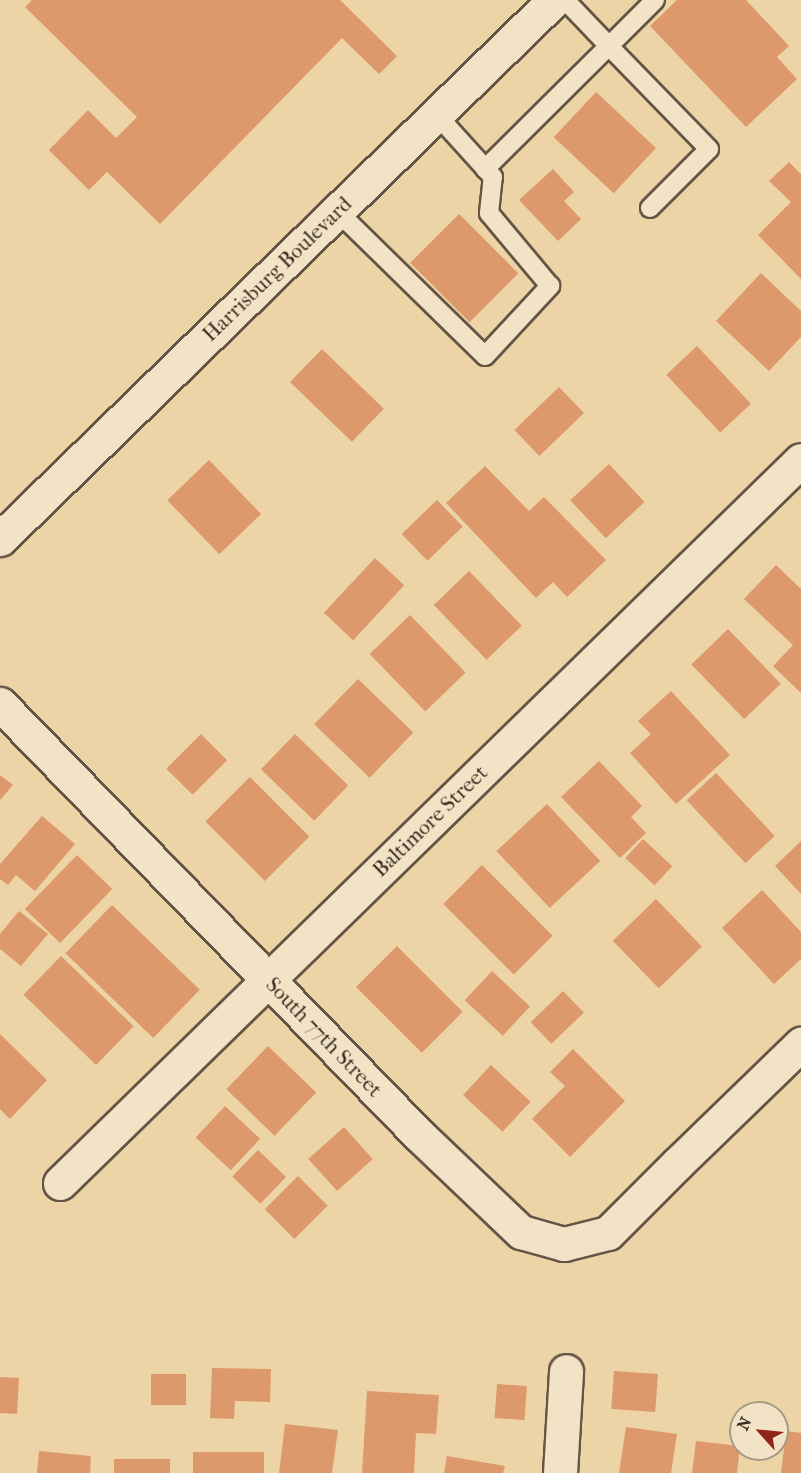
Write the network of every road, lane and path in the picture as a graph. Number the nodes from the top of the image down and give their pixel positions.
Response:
1 (554, 0) edge
2 (565, 0) edge
3 (655, 0) edge
4 (609, 46) junction
5 (436, 114) junction
6 (485, 168) junction
7 (650, 208) dead end
8 (337, 211) junction
9 (801, 460) edge
10 (0, 539) edge
11 (0, 704) edge
12 (267, 979) junction
13 (801, 1044) edge
14 (60, 1183) dead end
15 (566, 1371) dead end
16 (560, 1473) edge

1 - 5 street, Harrisburg Boulevard
2 - 4 lane
3 - 4 lane
4 - 6 lane
4 - 7 lane
5 - 6 lane
5 - 8 street, Harrisburg Boulevard
6 - 8 lane
8 - 10 street, Harrisburg Boulevard
9 - 12 street, Baltimore Street
11 - 12 street, South 77th Street
12 - 13 street, South 77th Street
12 - 14 street, Baltimore Street
15 - 16 street

